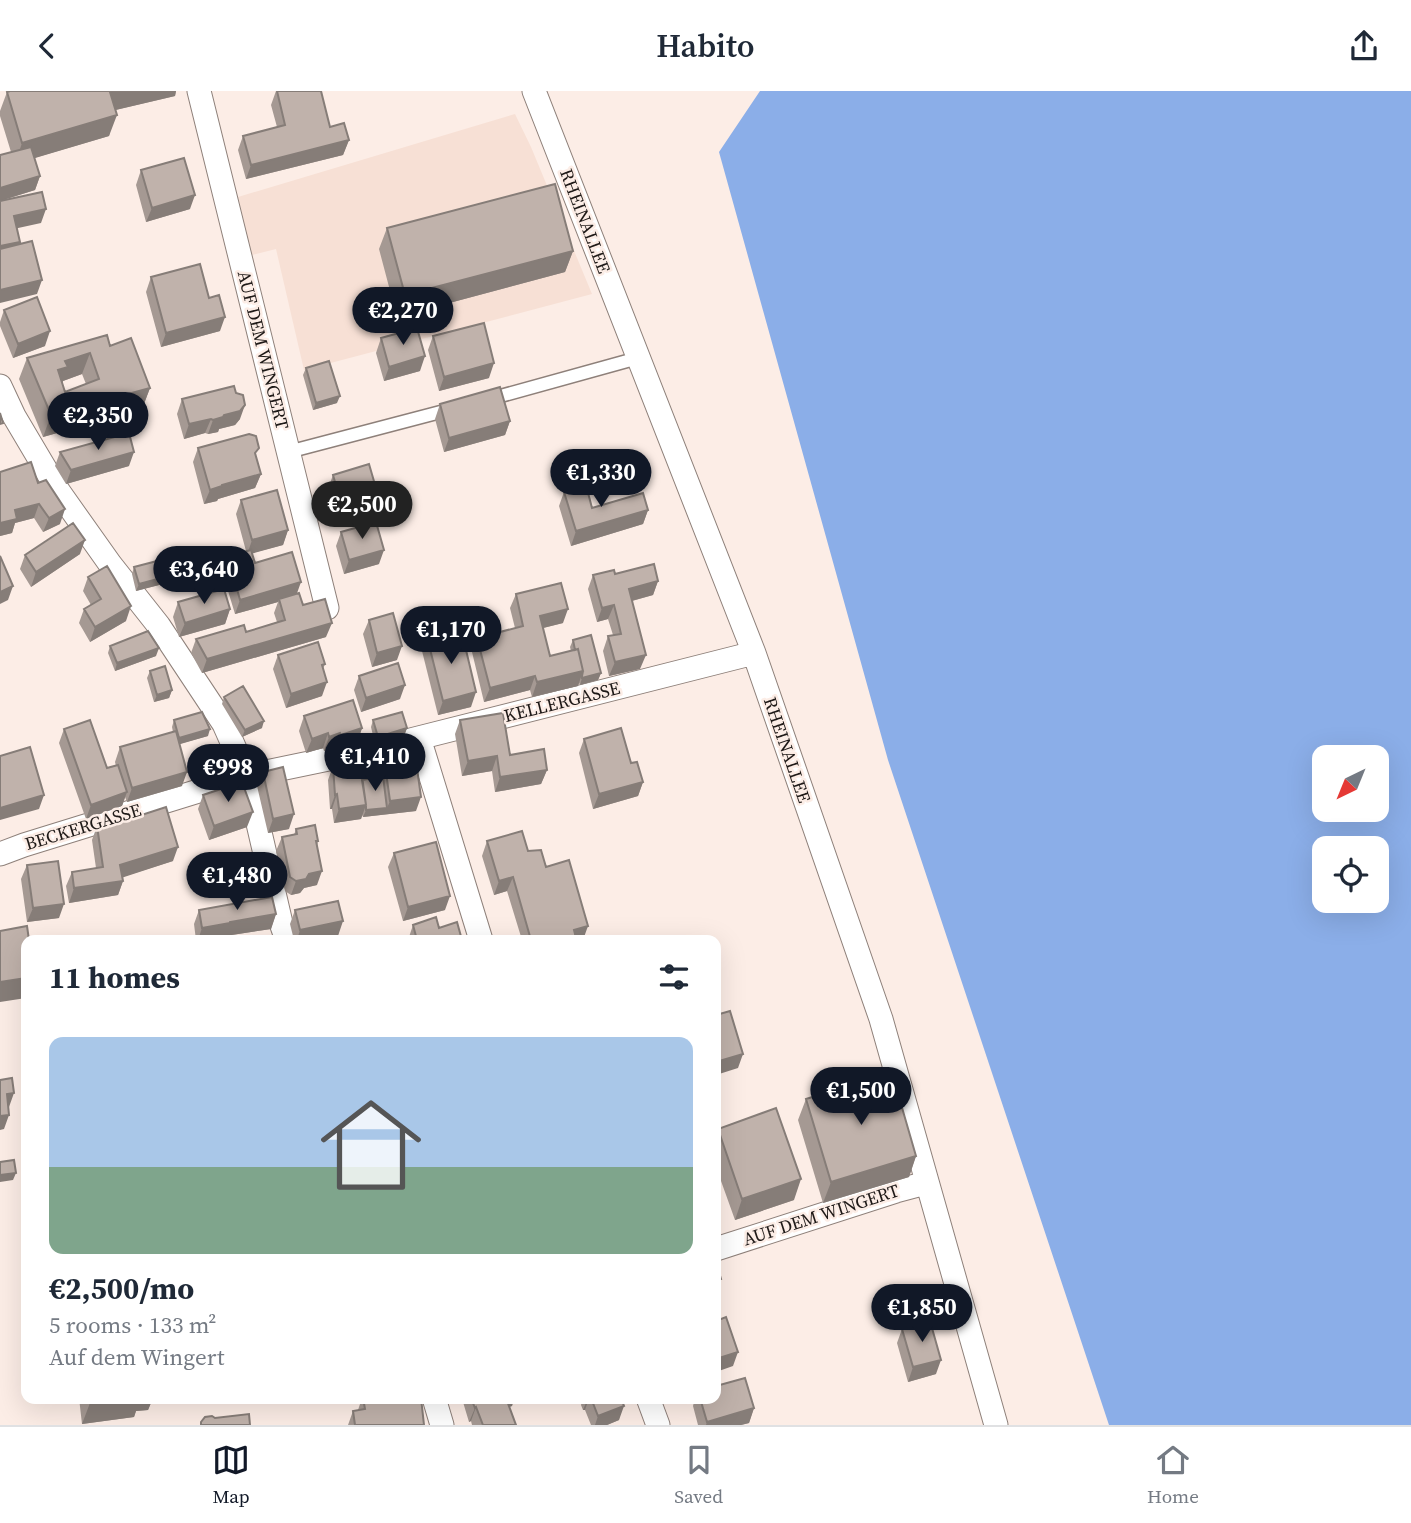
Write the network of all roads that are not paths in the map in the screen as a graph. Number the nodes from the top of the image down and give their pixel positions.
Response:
1 (199, 91) edge
2 (534, 91) edge
3 (638, 358) junction
4 (0, 386) edge
5 (288, 452) junction
6 (327, 608) edge
7 (754, 653) junction
8 (419, 738) junction
9 (247, 776) junction
10 (0, 854) edge
11 (285, 935) edge
12 (479, 935) edge
13 (926, 1183) junction
14 (721, 1247) edge
15 (435, 1404) edge
16 (650, 1404) edge
17 (442, 1425) edge
18 (658, 1425) edge
19 (996, 1425) edge

1 - 5 street, AUF DEM WINGERT
2 - 3 street, RHEINALLEE
3 - 5 lane
3 - 7 street, RHEINALLEE
4 - 9 street
5 - 6 street, AUF DEM WINGERT
7 - 8 street, KELLERGASSE
7 - 13 street, RHEINALLEE
8 - 9 street, KELLERGASSE
8 - 12 street
9 - 10 street, BECKERGASSE
9 - 11 street
13 - 14 street, AUF DEM WINGERT
13 - 19 street, RHEINALLEE
15 - 17 street
16 - 18 street

